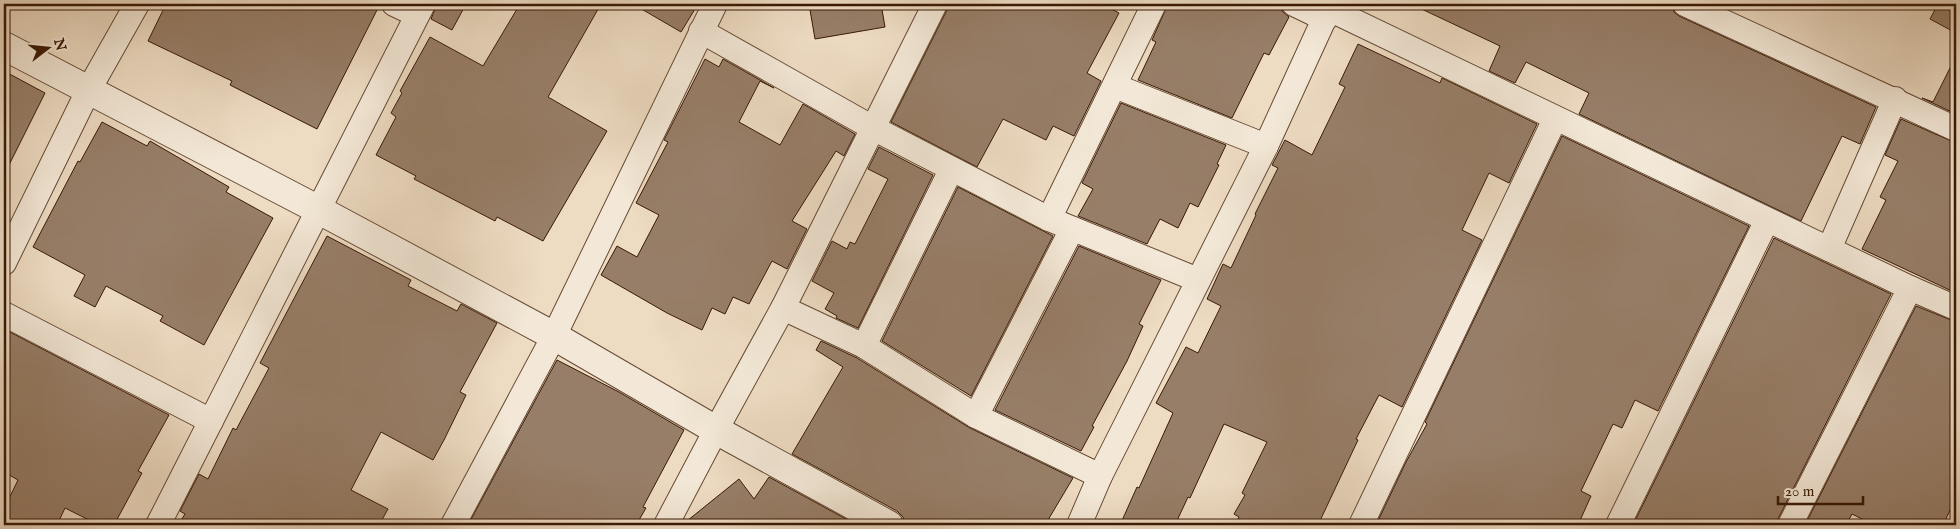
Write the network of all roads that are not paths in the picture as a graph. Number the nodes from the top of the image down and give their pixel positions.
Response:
1 (137, 4) edge
2 (394, 4) edge
3 (714, 4) edge
4 (935, 4) edge
5 (1154, 4) edge
6 (1294, 4) edge
7 (1685, 4) edge
8 (420, 9) edge
9 (1329, 10) edge
10 (701, 31) junction
11 (4, 46) edge
12 (1115, 86) junction
13 (88, 91) junction
14 (1895, 100) junction
15 (1555, 119) junction
16 (873, 128) junction
17 (1956, 129) edge
18 (1266, 146) junction
19 (951, 170) junction
20 (319, 210) junction
21 (1049, 219) junction
22 (1767, 220) junction
23 (1072, 230) junction
24 (1829, 249) junction
25 (4, 263) edge
26 (1198, 280) junction
27 (1910, 288) junction
28 (783, 308) junction
29 (1956, 308) edge
30 (4, 314) edge
31 (554, 336) junction
32 (864, 346) junction
33 (976, 416) junction
34 (211, 421) junction
35 (716, 430) junction
36 (1100, 476) junction
37 (158, 525) edge
38 (454, 525) edge
39 (666, 525) edge
40 (889, 525) edge
41 (1079, 525) edge
42 (1361, 525) edge
43 (1618, 525) edge
44 (1790, 525) edge

1 - 13 street
2 - 8 street
3 - 10 street
4 - 16 street
5 - 12 street
6 - 9 street
7 - 14 street
8 - 20 street
9 - 15 street
9 - 18 street
10 - 16 street
10 - 31 street
11 - 13 street
12 - 18 street
12 - 21 street
13 - 20 street
13 - 25 street
14 - 17 street
14 - 24 street
15 - 22 street
15 - 42 street
16 - 19 street
16 - 28 street
18 - 26 street
19 - 21 street
19 - 32 street
20 - 31 street
20 - 34 street
21 - 23 street
22 - 24 street
22 - 43 street
23 - 26 street
23 - 33 street
24 - 27 street
26 - 36 street
27 - 29 street
27 - 44 street
28 - 32 street
28 - 35 street
30 - 34 street
31 - 35 street
31 - 38 street
32 - 33 street
33 - 36 street
34 - 37 street
35 - 39 street
35 - 40 street
36 - 41 street

